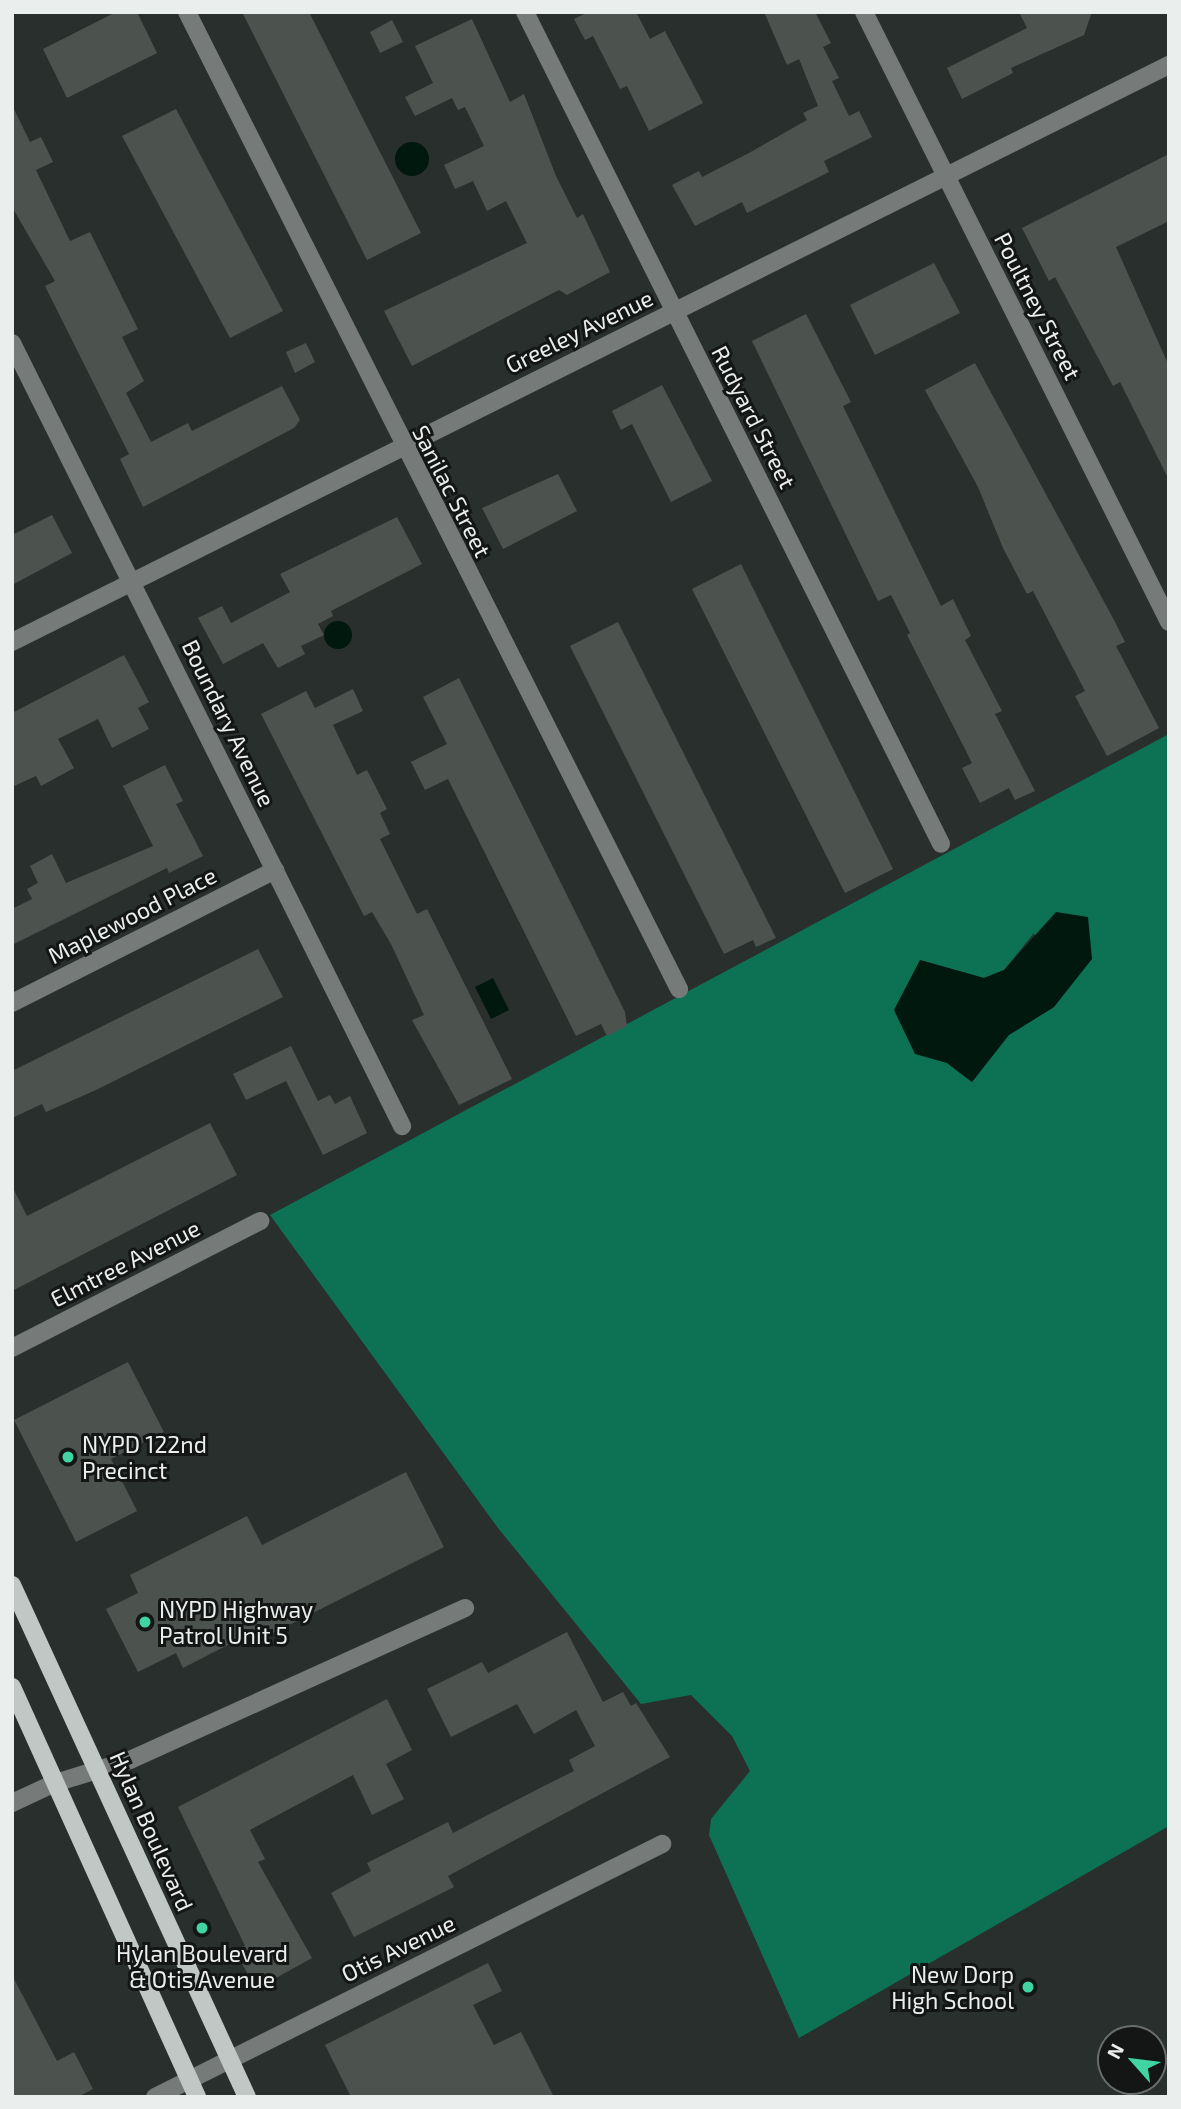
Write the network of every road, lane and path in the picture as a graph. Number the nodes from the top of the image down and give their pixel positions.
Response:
1 (187, 12) edge
2 (525, 12) edge
3 (864, 12) edge
4 (1169, 65) edge
5 (946, 176) junction
6 (673, 312) junction
7 (12, 343) edge
8 (402, 447) junction
9 (132, 582) junction
10 (1169, 622) edge
11 (12, 642) edge
12 (941, 844) dead end
13 (275, 870) junction
14 (679, 989) dead end
15 (12, 1003) edge
16 (402, 1126) dead end
17 (260, 1221) dead end
18 (12, 1348) edge
19 (14, 1594) edge
20 (465, 1608) dead end
21 (12, 1687) edge
22 (98, 1771) junction
23 (55, 1783) junction
24 (12, 1803) edge
25 (662, 1844) dead end
26 (230, 2058) junction
27 (189, 2079) junction
28 (155, 2097) edge
29 (197, 2097) edge
30 (247, 2097) edge

1 - 8 street, Sanilac Street
2 - 6 street, Rudyard Street
3 - 5 street, Poultney Street
4 - 5 street, Greeley Avenue
5 - 6 street, Greeley Avenue
5 - 10 street, Poultney Street
6 - 8 street, Greeley Avenue
6 - 12 street, Rudyard Street
7 - 9 street, Boundary Avenue
8 - 9 street, Greeley Avenue
8 - 14 street, Sanilac Street
9 - 11 street, Greeley Avenue
9 - 13 street, Boundary Avenue
13 - 15 street, Maplewood Place
13 - 16 street, Boundary Avenue
17 - 18 street, Elmtree Avenue
19 - 22 main road, Hylan Boulevard
20 - 22 street
21 - 23 main road
22 - 23 street
22 - 26 main road, Hylan Boulevard
23 - 24 street
23 - 27 main road
25 - 26 street, Otis Avenue
26 - 27 street, Otis Avenue
26 - 30 main road, Hylan Boulevard
27 - 28 street, Otis Avenue
27 - 29 main road

